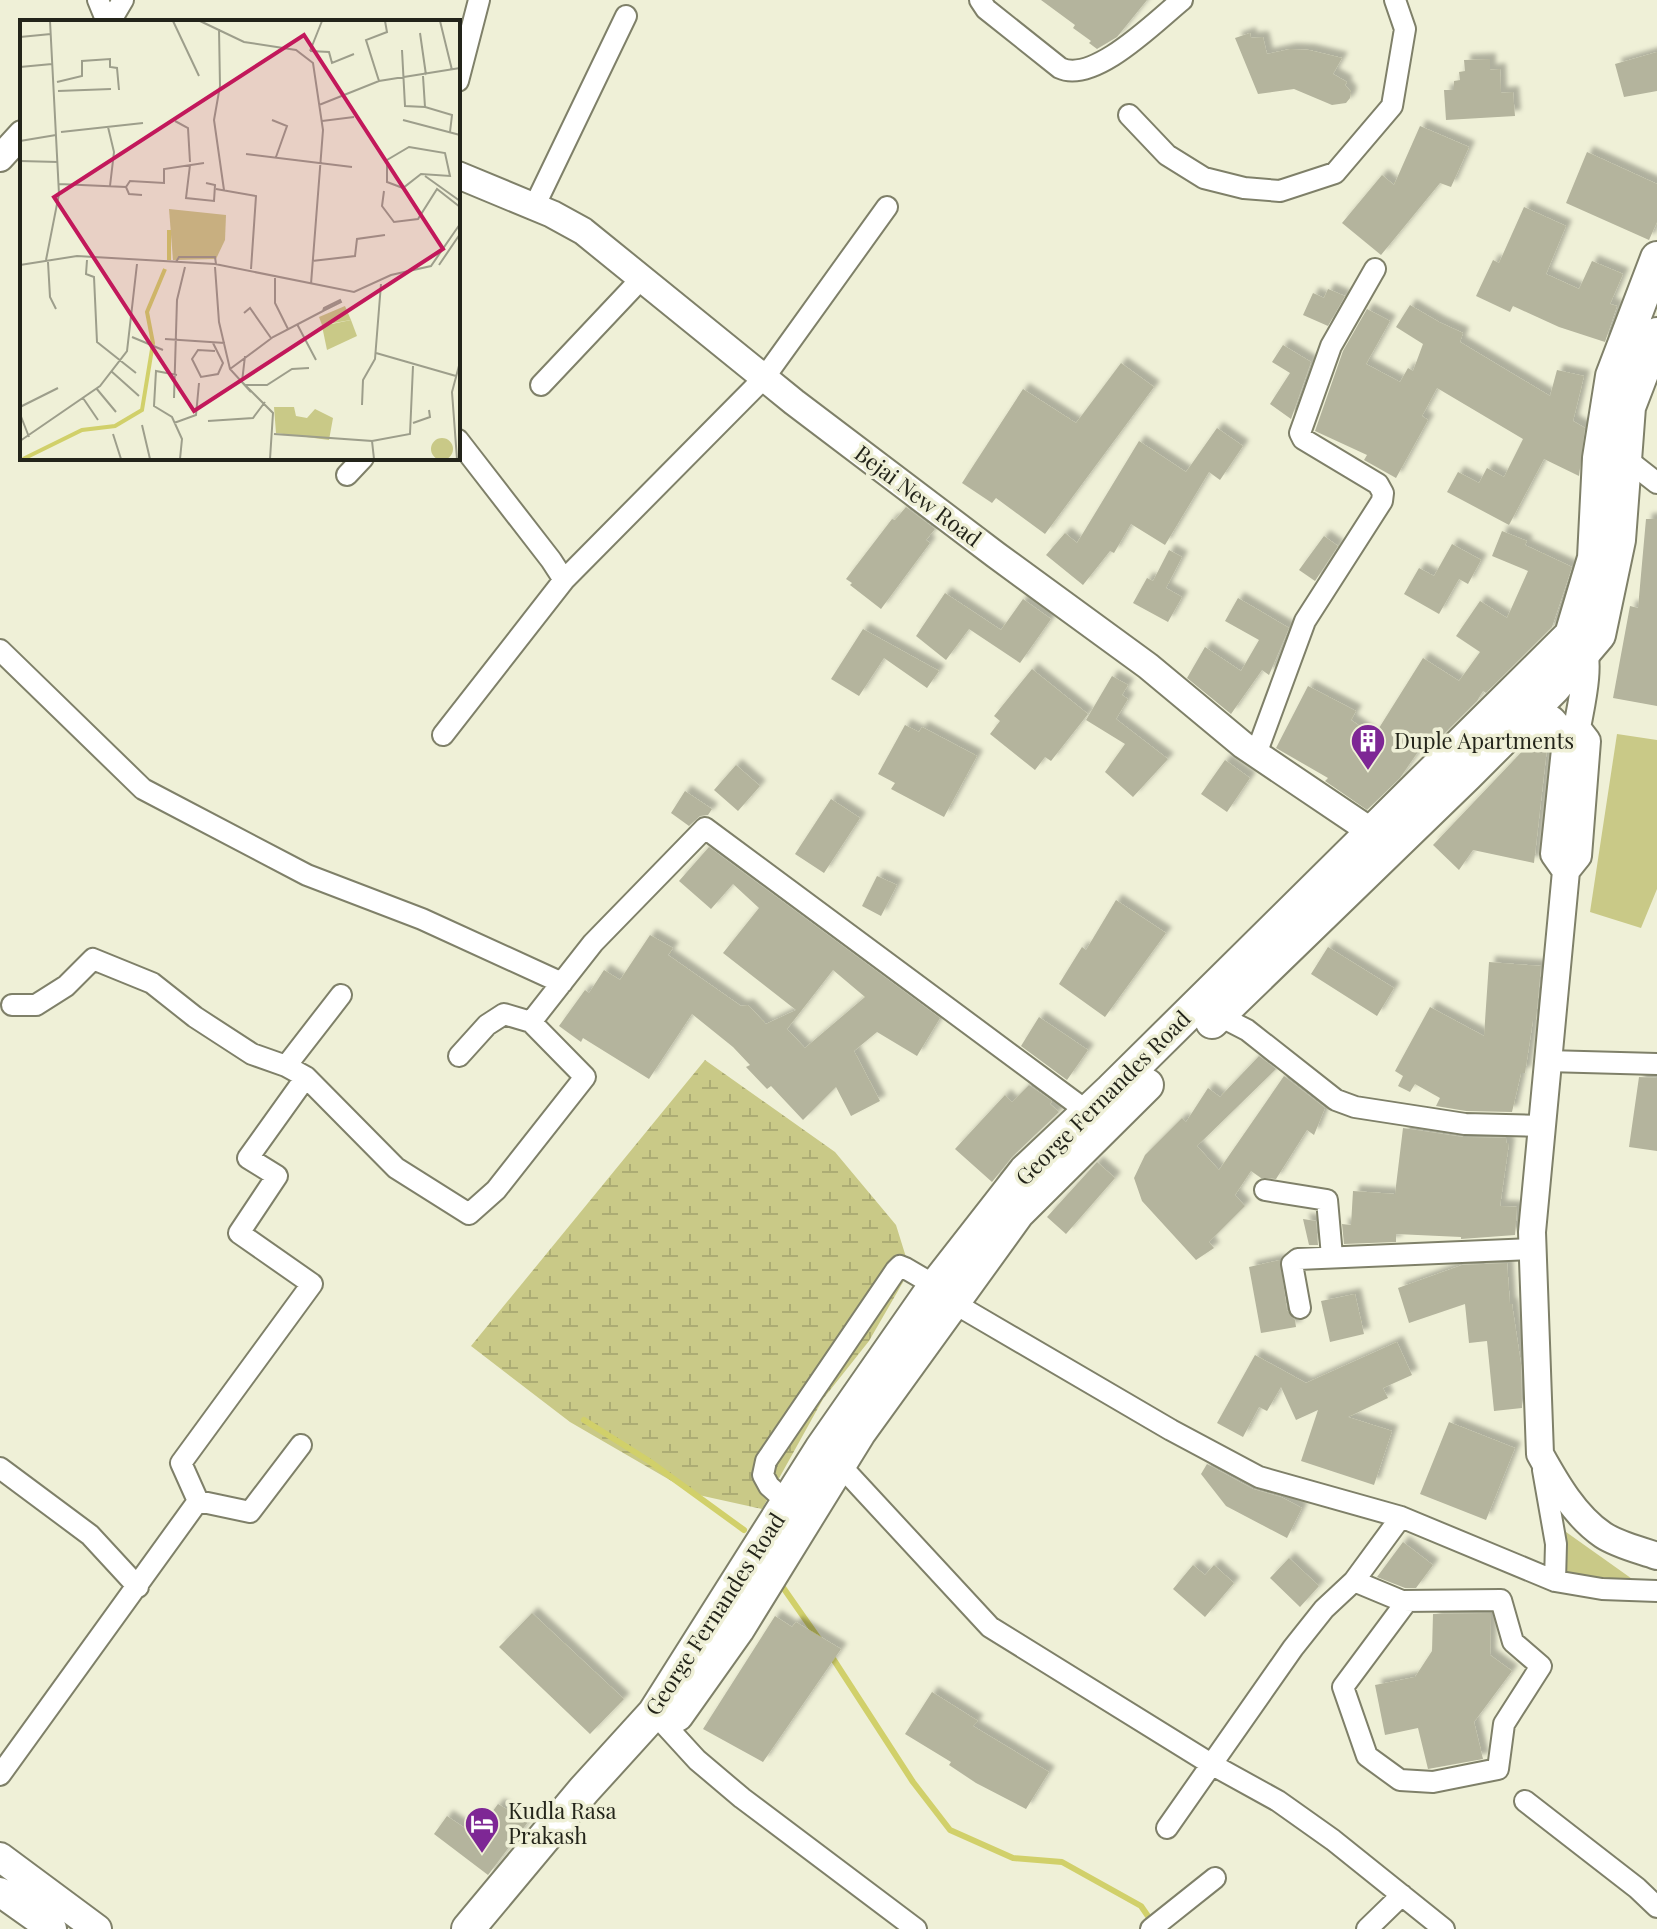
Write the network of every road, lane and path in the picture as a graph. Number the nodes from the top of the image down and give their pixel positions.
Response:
1 (98, 0) edge
2 (123, 0) edge
3 (479, 0) edge
4 (980, 0) edge
5 (1182, 0) edge
6 (1395, 0) edge
7 (626, 16) dead end
8 (108, 20) edge
9 (110, 20) edge
10 (460, 73) edge
11 (1129, 115) dead end
12 (20, 136) edge
13 (0, 158) edge
14 (460, 176) edge
15 (534, 207) junction
16 (887, 207) dead end
17 (1657, 258) edge
18 (1375, 269) dead end
19 (641, 279) junction
20 (1657, 334) edge
21 (764, 378) junction
22 (541, 385) dead end
23 (460, 443) edge
24 (1625, 458) junction
25 (361, 460) edge
26 (347, 475) dead end
27 (1657, 483) edge
28 (564, 580) junction
29 (1580, 638) junction
30 (0, 650) edge
31 (1522, 720) junction
32 (1571, 734) junction
33 (443, 735) dead end
34 (1256, 754) junction
35 (1381, 841) junction
36 (562, 983) junction
37 (341, 995) dead end
38 (12, 1005) dead end
39 (1218, 1015) junction
40 (531, 1022) junction
41 (459, 1056) dead end
42 (1547, 1061) junction
43 (1657, 1064) edge
44 (286, 1066) junction
45 (306, 1077) junction
46 (1088, 1112) junction
47 (1541, 1126) junction
48 (1265, 1190) dead end
49 (1533, 1249) junction
50 (1332, 1256) junction
51 (944, 1294) junction
52 (1300, 1308) dead end
53 (301, 1445) dead end
54 (1540, 1454) junction
55 (839, 1464) junction
56 (0, 1468) edge
57 (198, 1501) junction
58 (1401, 1517) junction
59 (1657, 1556) edge
60 (1354, 1581) junction
61 (1555, 1581) junction
62 (138, 1587) junction
63 (1657, 1591) edge
64 (1407, 1601) junction
65 (661, 1721) junction
66 (1211, 1764) junction
67 (0, 1775) edge
68 (1525, 1801) dead end
69 (1167, 1828) dead end
70 (0, 1857) edge
71 (1215, 1878) dead end
72 (0, 1892) edge
73 (1402, 1895) junction
74 (1657, 1907) edge
75 (52, 1929) edge
76 (97, 1929) edge
77 (468, 1929) edge
78 (492, 1929) edge
79 (916, 1929) edge
80 (1151, 1929) edge
81 (1367, 1929) edge
82 (1444, 1929) edge

1 - 8 street
2 - 9 street
3 - 10 street
4 - 5 street
6 - 11 street
7 - 15 street
12 - 13 street
14 - 15 street, Bejai New Road
15 - 19 street, Bejai New Road
16 - 21 street
17 - 29 main road, George Fernandes Road
18 - 34 street
19 - 21 street, Bejai New Road
19 - 22 street
20 - 24 main road, George Fernandes Road
21 - 28 street
21 - 34 street, Bejai New Road
23 - 28 street
24 - 27 street
24 - 29 main road, George Fernandes Road
25 - 26 street
28 - 33 street
29 - 31 main road, George Fernandes Road
29 - 32 street
29 - 35 main road, George Fernandes Road
30 - 36 street
31 - 32 main road
31 - 35 main road, George Fernandes Road
32 - 42 street
34 - 35 street, Bejai New Road
35 - 39 main road, George Fernandes Road
35 - 46 main road, George Fernandes Road
36 - 40 street
36 - 46 street
37 - 44 street
38 - 44 street
39 - 47 street
39 - 51 main road, George Fernandes Road
40 - 41 street
40 - 45 street
42 - 43 street
42 - 47 street
44 - 45 street
45 - 57 street
46 - 51 main road, George Fernandes Road
47 - 49 street
48 - 50 street
49 - 50 street
49 - 54 street
50 - 52 street
51 - 55 main road, George Fernandes Road
51 - 58 street
51 - 65 main road, George Fernandes Road
53 - 57 street
54 - 59 street
54 - 61 street
55 - 65 main road, George Fernandes Road
55 - 66 street
56 - 62 street
57 - 62 street
58 - 60 street
58 - 61 street
60 - 64 street
60 - 66 street
61 - 63 street
62 - 67 street
64 - 64 street
65 - 77 main road, George Fernandes Road
65 - 78 main road, George Fernandes Road
65 - 79 street
66 - 69 street
66 - 73 street
68 - 74 street
70 - 76 main road
71 - 80 street
72 - 75 main road
73 - 81 street
73 - 82 street

